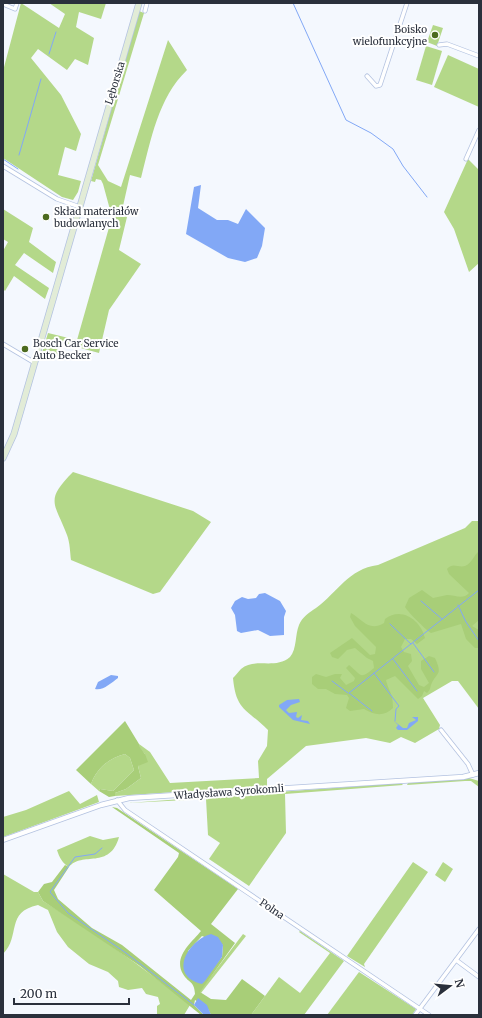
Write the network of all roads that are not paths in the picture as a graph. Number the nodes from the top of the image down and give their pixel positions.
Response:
1 (17, 3) edge
2 (139, 3) edge
3 (147, 3) edge
4 (407, 3) edge
5 (3, 4) edge
6 (145, 11) dead end
7 (439, 44) dead end
8 (479, 56) edge
9 (367, 76) dead end
10 (479, 130) edge
11 (466, 159) dead end
12 (3, 166) edge
13 (80, 207) junction
14 (3, 344) edge
15 (35, 363) junction
16 (3, 458) edge
17 (441, 730) dead end
18 (479, 773) edge
19 (473, 775) junction
20 (117, 800) junction
21 (3, 840) edge
22 (479, 929) edge
23 (456, 960) junction
24 (479, 977) edge
25 (420, 1009) junction
26 (415, 1015) edge
27 (429, 1015) edge

1 - 5 street
2 - 13 main road, Lęborska
3 - 6 street
4 - 9 street
7 - 8 street
10 - 11 street
12 - 13 street
13 - 15 main road, Lęborska
14 - 15 street
15 - 16 main road, Lęborska
17 - 19 street
18 - 19 street, Władysława Syrokomli
19 - 20 street, Władysława Syrokomli
20 - 21 street, Władysława Syrokomli
20 - 25 street, Polna
22 - 23 street
23 - 24 street
23 - 25 street
25 - 26 street
25 - 27 street, Polna

